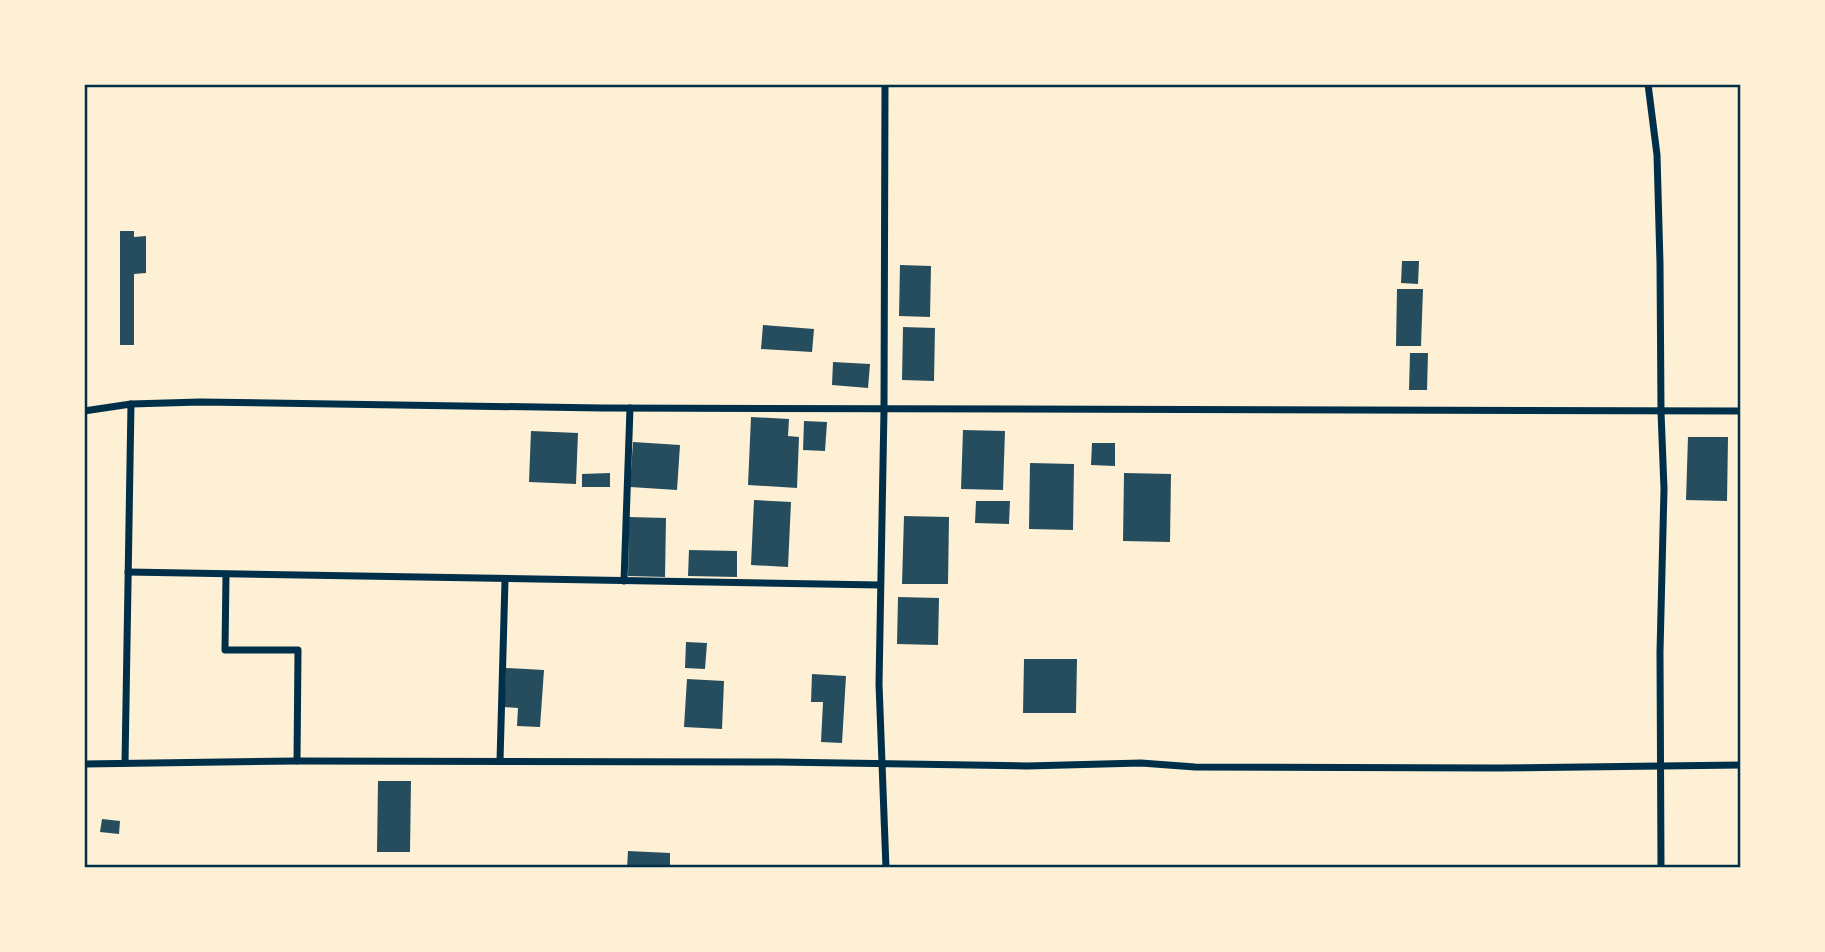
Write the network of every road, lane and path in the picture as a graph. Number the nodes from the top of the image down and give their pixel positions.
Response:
1 (885, 84) edge
2 (1648, 84) edge
3 (131, 404) junction
4 (630, 408) junction
5 (884, 409) junction
6 (84, 411) edge
7 (1741, 411) edge
8 (1661, 412) junction
9 (128, 572) junction
10 (226, 575) junction
11 (505, 580) junction
12 (624, 581) junction
13 (880, 585) junction
14 (298, 761) junction
15 (500, 761) junction
16 (84, 764) edge
17 (125, 764) junction
18 (882, 764) junction
19 (1741, 765) edge
20 (1662, 767) junction
21 (886, 868) edge
22 (1661, 868) edge

1 - 5 street
2 - 8 street
3 - 4 street
3 - 6 street
3 - 9 street
4 - 5 street
4 - 12 street
5 - 8 street
5 - 13 street
7 - 8 street
8 - 20 street
9 - 10 street
9 - 17 street
10 - 11 street
10 - 14 street
11 - 12 street
11 - 15 street
12 - 13 street
13 - 18 street
14 - 15 street
14 - 17 street
15 - 18 street
16 - 17 street
18 - 20 street
18 - 21 street
19 - 20 street
20 - 22 street

